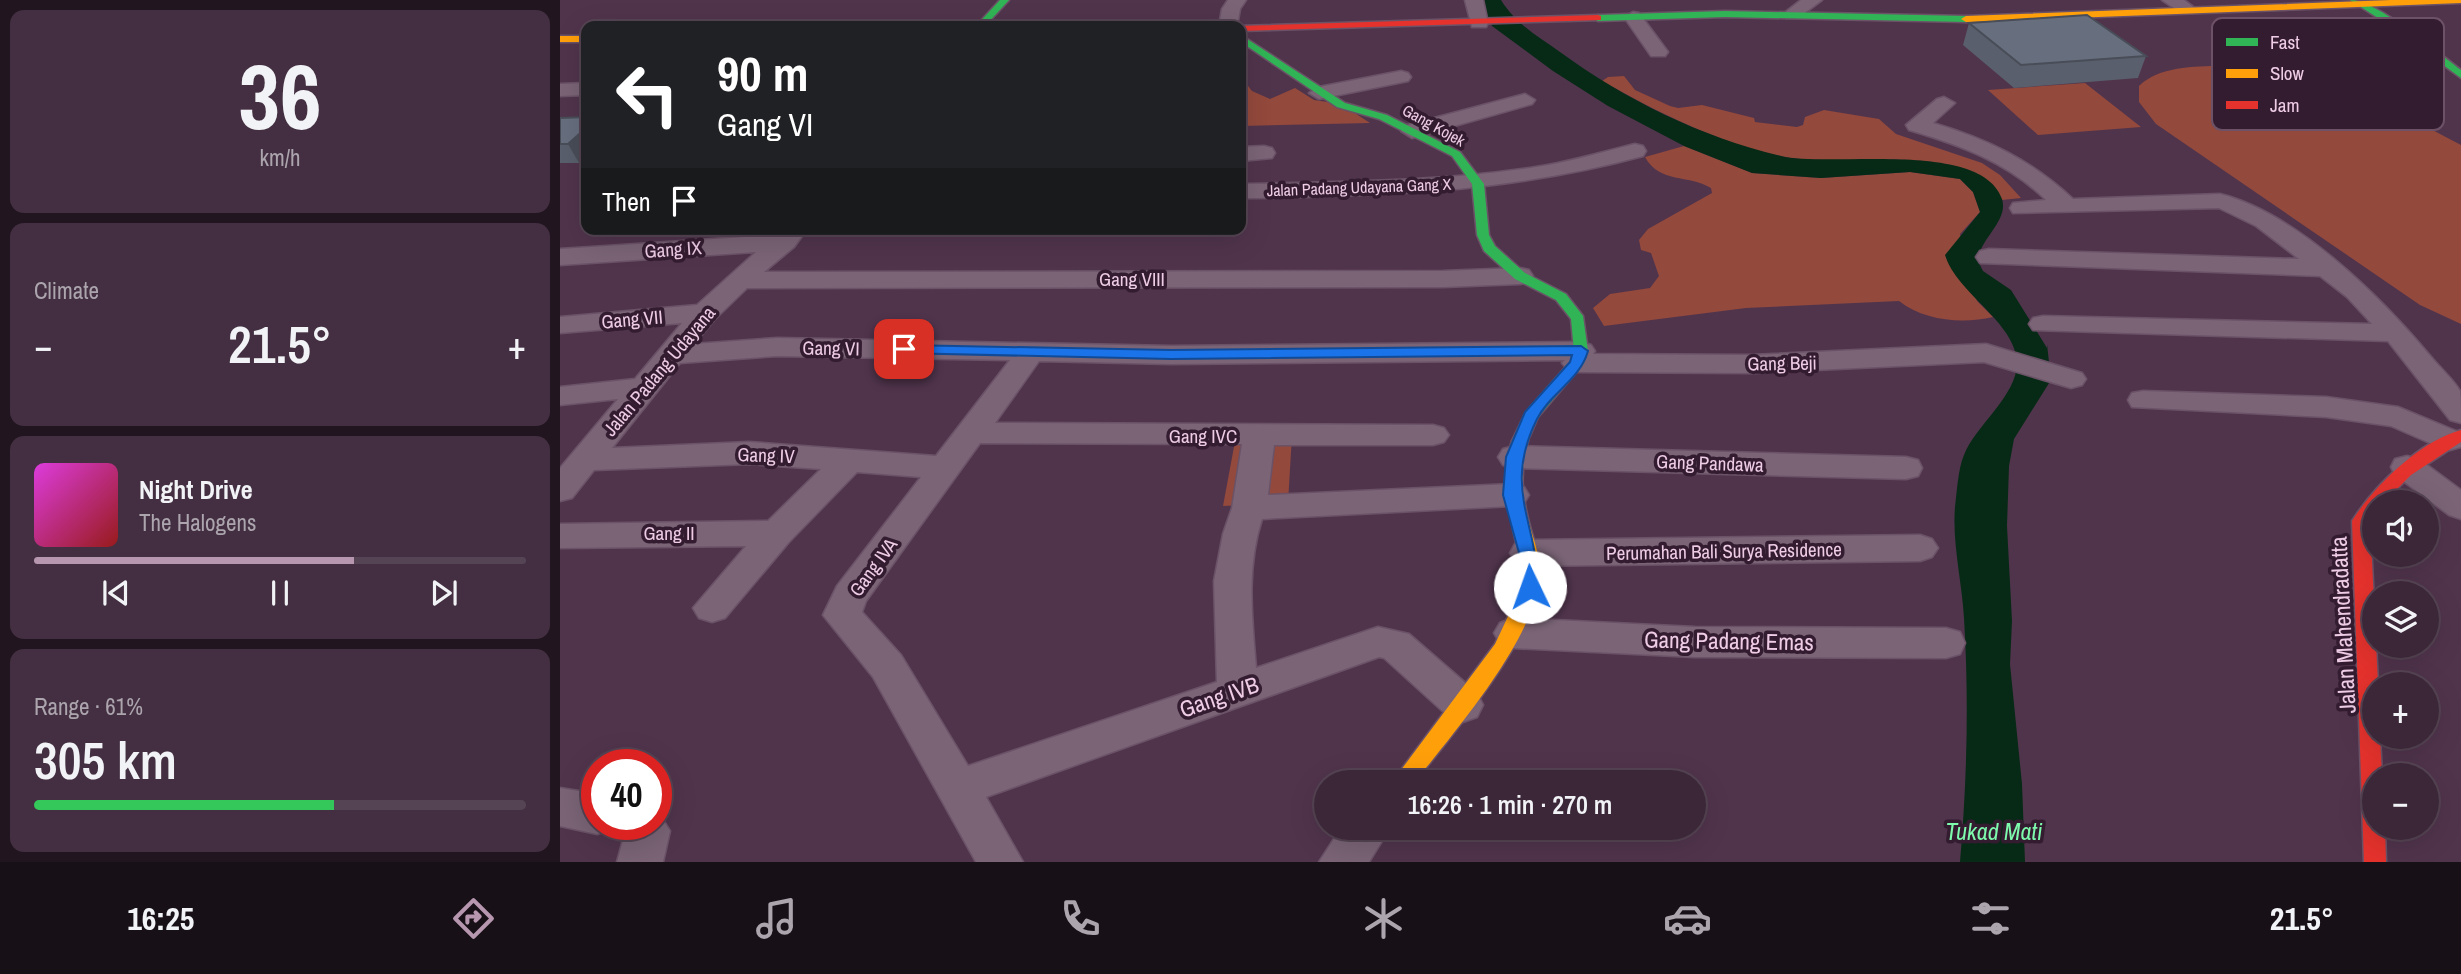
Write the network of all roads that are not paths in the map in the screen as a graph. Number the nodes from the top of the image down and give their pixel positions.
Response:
1 (1005, 0) edge
2 (1237, 0) edge
3 (1474, 0) edge
4 (1813, 0) edge
5 (2461, 0) edge
6 (2356, 1) edge
7 (2179, 5) edge
8 (1792, 14) junction
9 (1633, 17) junction
10 (2384, 18) edge
11 (985, 21) edge
12 (1229, 21) edge
13 (1481, 23) junction
14 (1246, 28) edge
15 (560, 39) edge
16 (581, 39) edge
17 (1246, 41) edge
18 (1658, 52) dead end
19 (2444, 62) edge
20 (2461, 75) edge
21 (1401, 77) dead end
22 (581, 89) edge
23 (560, 90) edge
24 (1320, 93) junction
25 (1525, 100) dead end
26 (1944, 103) dead end
27 (1412, 131) junction
28 (1635, 151) dead end
29 (1246, 153) edge
30 (1264, 153) dead end
31 (1478, 184) junction
32 (1246, 191) edge
33 (2067, 207) junction
34 (2021, 208) dead end
35 (790, 235) edge
36 (560, 257) edge
37 (1989, 257) dead end
38 (2328, 268) junction
39 (1520, 275) junction
40 (744, 280) junction
41 (705, 313) junction
42 (2043, 324) dead end
43 (560, 325) edge
44 (2396, 333) junction
45 (1031, 352) junction
46 (668, 355) junction
47 (1579, 357) junction
48 (2071, 379) dead end
49 (643, 387) junction
50 (560, 396) edge
51 (2143, 400) dead end
52 (2457, 429) edge
53 (972, 433) junction
54 (1433, 435) dead end
55 (1259, 436) junction
56 (1514, 457) junction
57 (851, 459) junction
58 (2407, 467) junction
59 (946, 468) junction
60 (1906, 468) dead end
61 (571, 471) edge
62 (1512, 495) junction
63 (2461, 507) edge
64 (1249, 508) junction
65 (777, 533) junction
66 (560, 536) edge
67 (1920, 548) dead end
68 (1528, 553) junction
69 (712, 608) dead end
70 (1513, 633) junction
71 (1946, 643) dead end
72 (1237, 691) junction
73 (1462, 705) junction
74 (1412, 770) edge
75 (959, 788) junction
76 (560, 807) edge
77 (581, 811) edge
78 (646, 840) edge
79 (1359, 840) edge
80 (640, 862) edge
81 (1000, 862) edge
82 (1342, 862) edge
83 (2375, 862) edge

1 - 11 main road
2 - 12 street
3 - 13 street
4 - 8 street
5 - 6 main road
6 - 7 main road
6 - 10 main road
7 - 8 main road
8 - 9 main road
9 - 13 main road
9 - 18 street
13 - 14 main road
15 - 16 main road
17 - 24 main road, Gang Kojek
19 - 20 main road
21 - 24 street
22 - 23 street
24 - 27 main road, Gang Kojek
25 - 27 street
26 - 33 street
27 - 31 main road, Gang Kojek
28 - 31 street, Jalan Padang Udayana Gang X
29 - 30 street
31 - 32 street, Jalan Padang Udayana Gang X
31 - 39 main road
33 - 34 street
33 - 38 street
35 - 36 street, Gang IX
35 - 40 street, Jalan Padang Udayana
37 - 38 street
38 - 44 street
39 - 40 street, Gang VIII
39 - 47 main road
40 - 41 street, Jalan Padang Udayana
41 - 43 street, Gang VII
41 - 46 street, Jalan Padang Udayana
42 - 44 street
44 - 52 street
45 - 46 street, Gang VI
45 - 47 street, Gang VI
45 - 53 street, Gang IVA
46 - 49 street, Jalan Padang Udayana
47 - 48 street, Gang Beji
47 - 56 main road
49 - 50 street
49 - 61 street, Jalan Padang Udayana
51 - 52 street
52 - 58 main road, Jalan Mahendradatta
53 - 55 street, Gang IVC
53 - 59 street, Gang IVA
54 - 55 street, Gang IVC
55 - 64 street
56 - 60 street, Gang Pandawa
56 - 62 main road
57 - 59 street, Gang IV
57 - 61 street, Gang IV
57 - 65 street
58 - 63 street
58 - 83 main road, Jalan Mahendradatta
59 - 75 street, Gang IVA
62 - 64 street
62 - 68 main road
64 - 72 street
65 - 66 street, Gang II
65 - 69 street
67 - 68 street, Perumahan Bali Surya Residence
68 - 70 main road
70 - 71 street, Gang Padang Emas
70 - 73 main road
72 - 73 street, Gang IVB
72 - 75 street, Gang IVB
73 - 74 main road
75 - 81 street, Gang IVA
76 - 77 street
78 - 80 street
79 - 82 street

